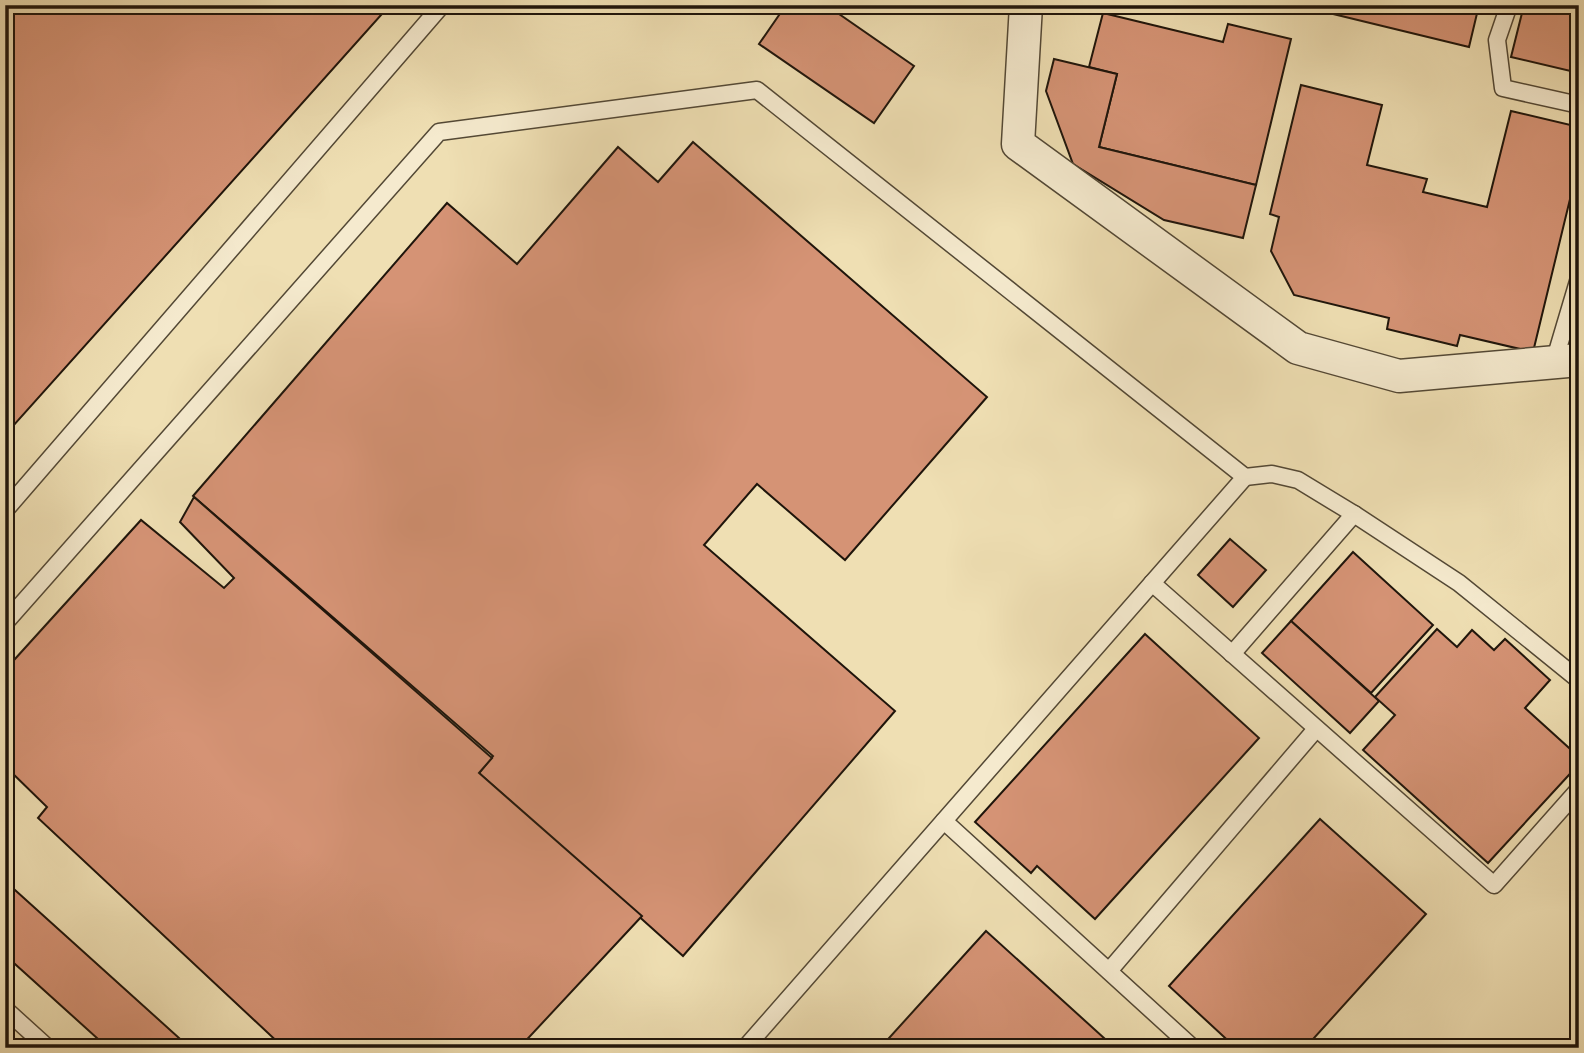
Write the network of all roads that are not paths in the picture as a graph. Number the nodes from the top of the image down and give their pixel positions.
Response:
1 (442, 5) edge
2 (1026, 5) edge
3 (1509, 5) edge
4 (1579, 105) edge
5 (1579, 278) edge
6 (1566, 361) edge
7 (1245, 477) junction
8 (5, 505) edge
9 (1354, 514) junction
10 (1152, 583) junction
11 (5, 622) edge
12 (1232, 654) junction
13 (1579, 680) edge
14 (1317, 729) junction
15 (1579, 789) edge
16 (944, 821) junction
17 (1109, 971) junction
18 (5, 1009) edge
19 (48, 1048) edge
20 (745, 1048) edge
21 (1193, 1048) edge

1 - 8 lane
2 - 6 street
3 - 4 lane
5 - 6 lane
7 - 9 lane
7 - 10 lane
7 - 11 lane
9 - 12 lane
9 - 13 lane
10 - 12 lane
10 - 16 lane
12 - 14 lane
14 - 15 lane
14 - 17 lane
16 - 17 lane
16 - 20 lane
17 - 21 lane
18 - 19 lane

